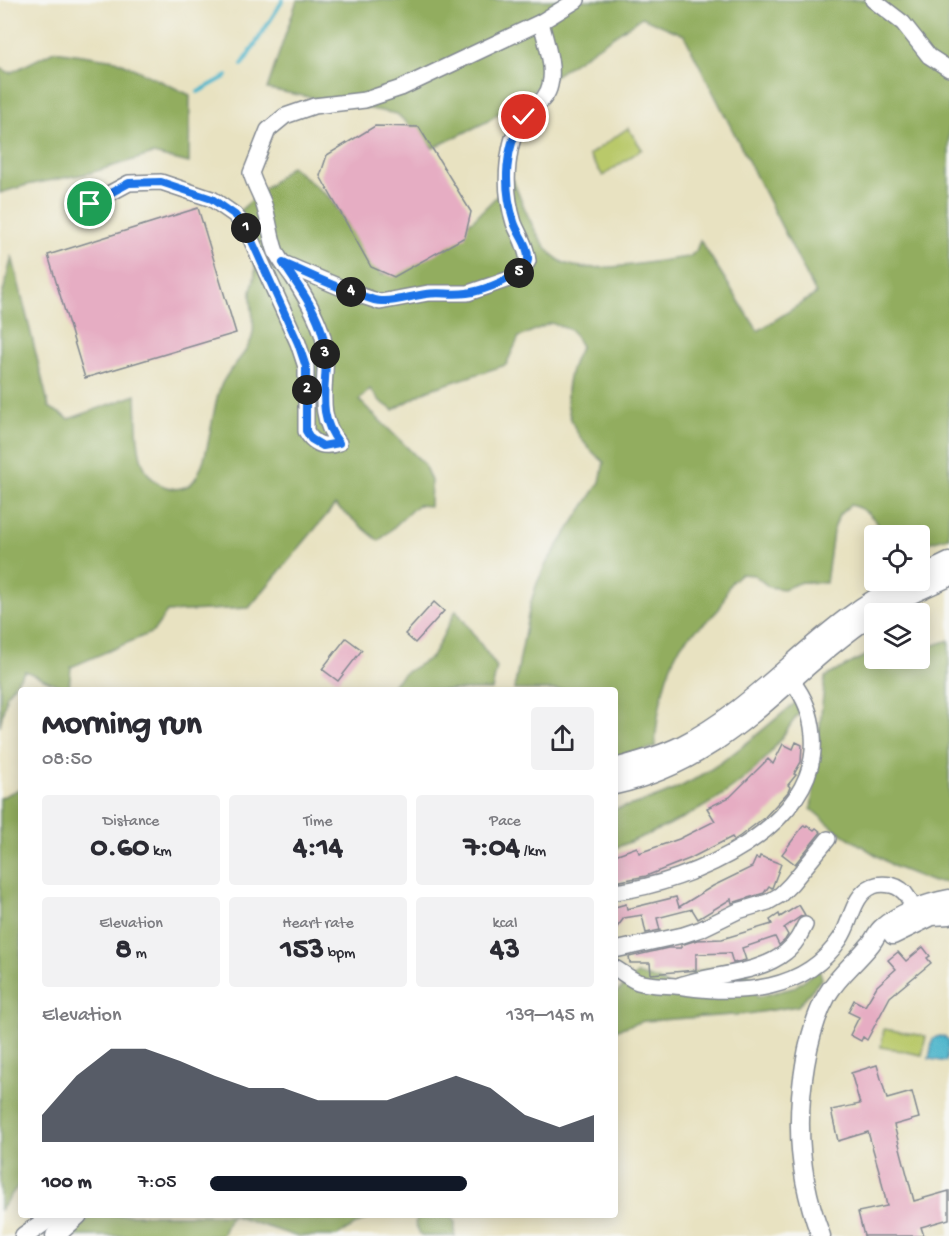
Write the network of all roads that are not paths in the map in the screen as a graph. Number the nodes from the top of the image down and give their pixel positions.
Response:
1 (577, 0) edge
2 (873, 0) edge
3 (541, 22) junction
4 (949, 69) edge
5 (90, 204) dead end
6 (283, 263) junction
7 (949, 562) edge
8 (930, 571) edge
9 (949, 577) edge
10 (889, 591) edge
11 (892, 603) edge
12 (864, 622) edge
13 (792, 681) junction
14 (618, 767) edge
15 (618, 784) edge
16 (828, 838) dead end
17 (618, 892) edge
18 (949, 899) edge
19 (940, 916) edge
20 (913, 917) junction
21 (805, 925) dead end
22 (618, 949) edge
23 (618, 970) edge
24 (677, 986) junction
25 (50, 1218) edge
26 (75, 1218) edge
27 (24, 1236) edge
28 (55, 1236) edge
29 (821, 1236) edge

1 - 3 street
2 - 4 street
3 - 6 street
3 - 6 street
5 - 6 street
7 - 8 main road
9 - 11 main road
10 - 14 main road
12 - 13 main road
13 - 15 main road
13 - 17 street
16 - 22 street
18 - 20 main road
19 - 20 main road
20 - 24 street
20 - 29 main road
21 - 24 street
23 - 24 street
25 - 27 main road
26 - 28 main road

